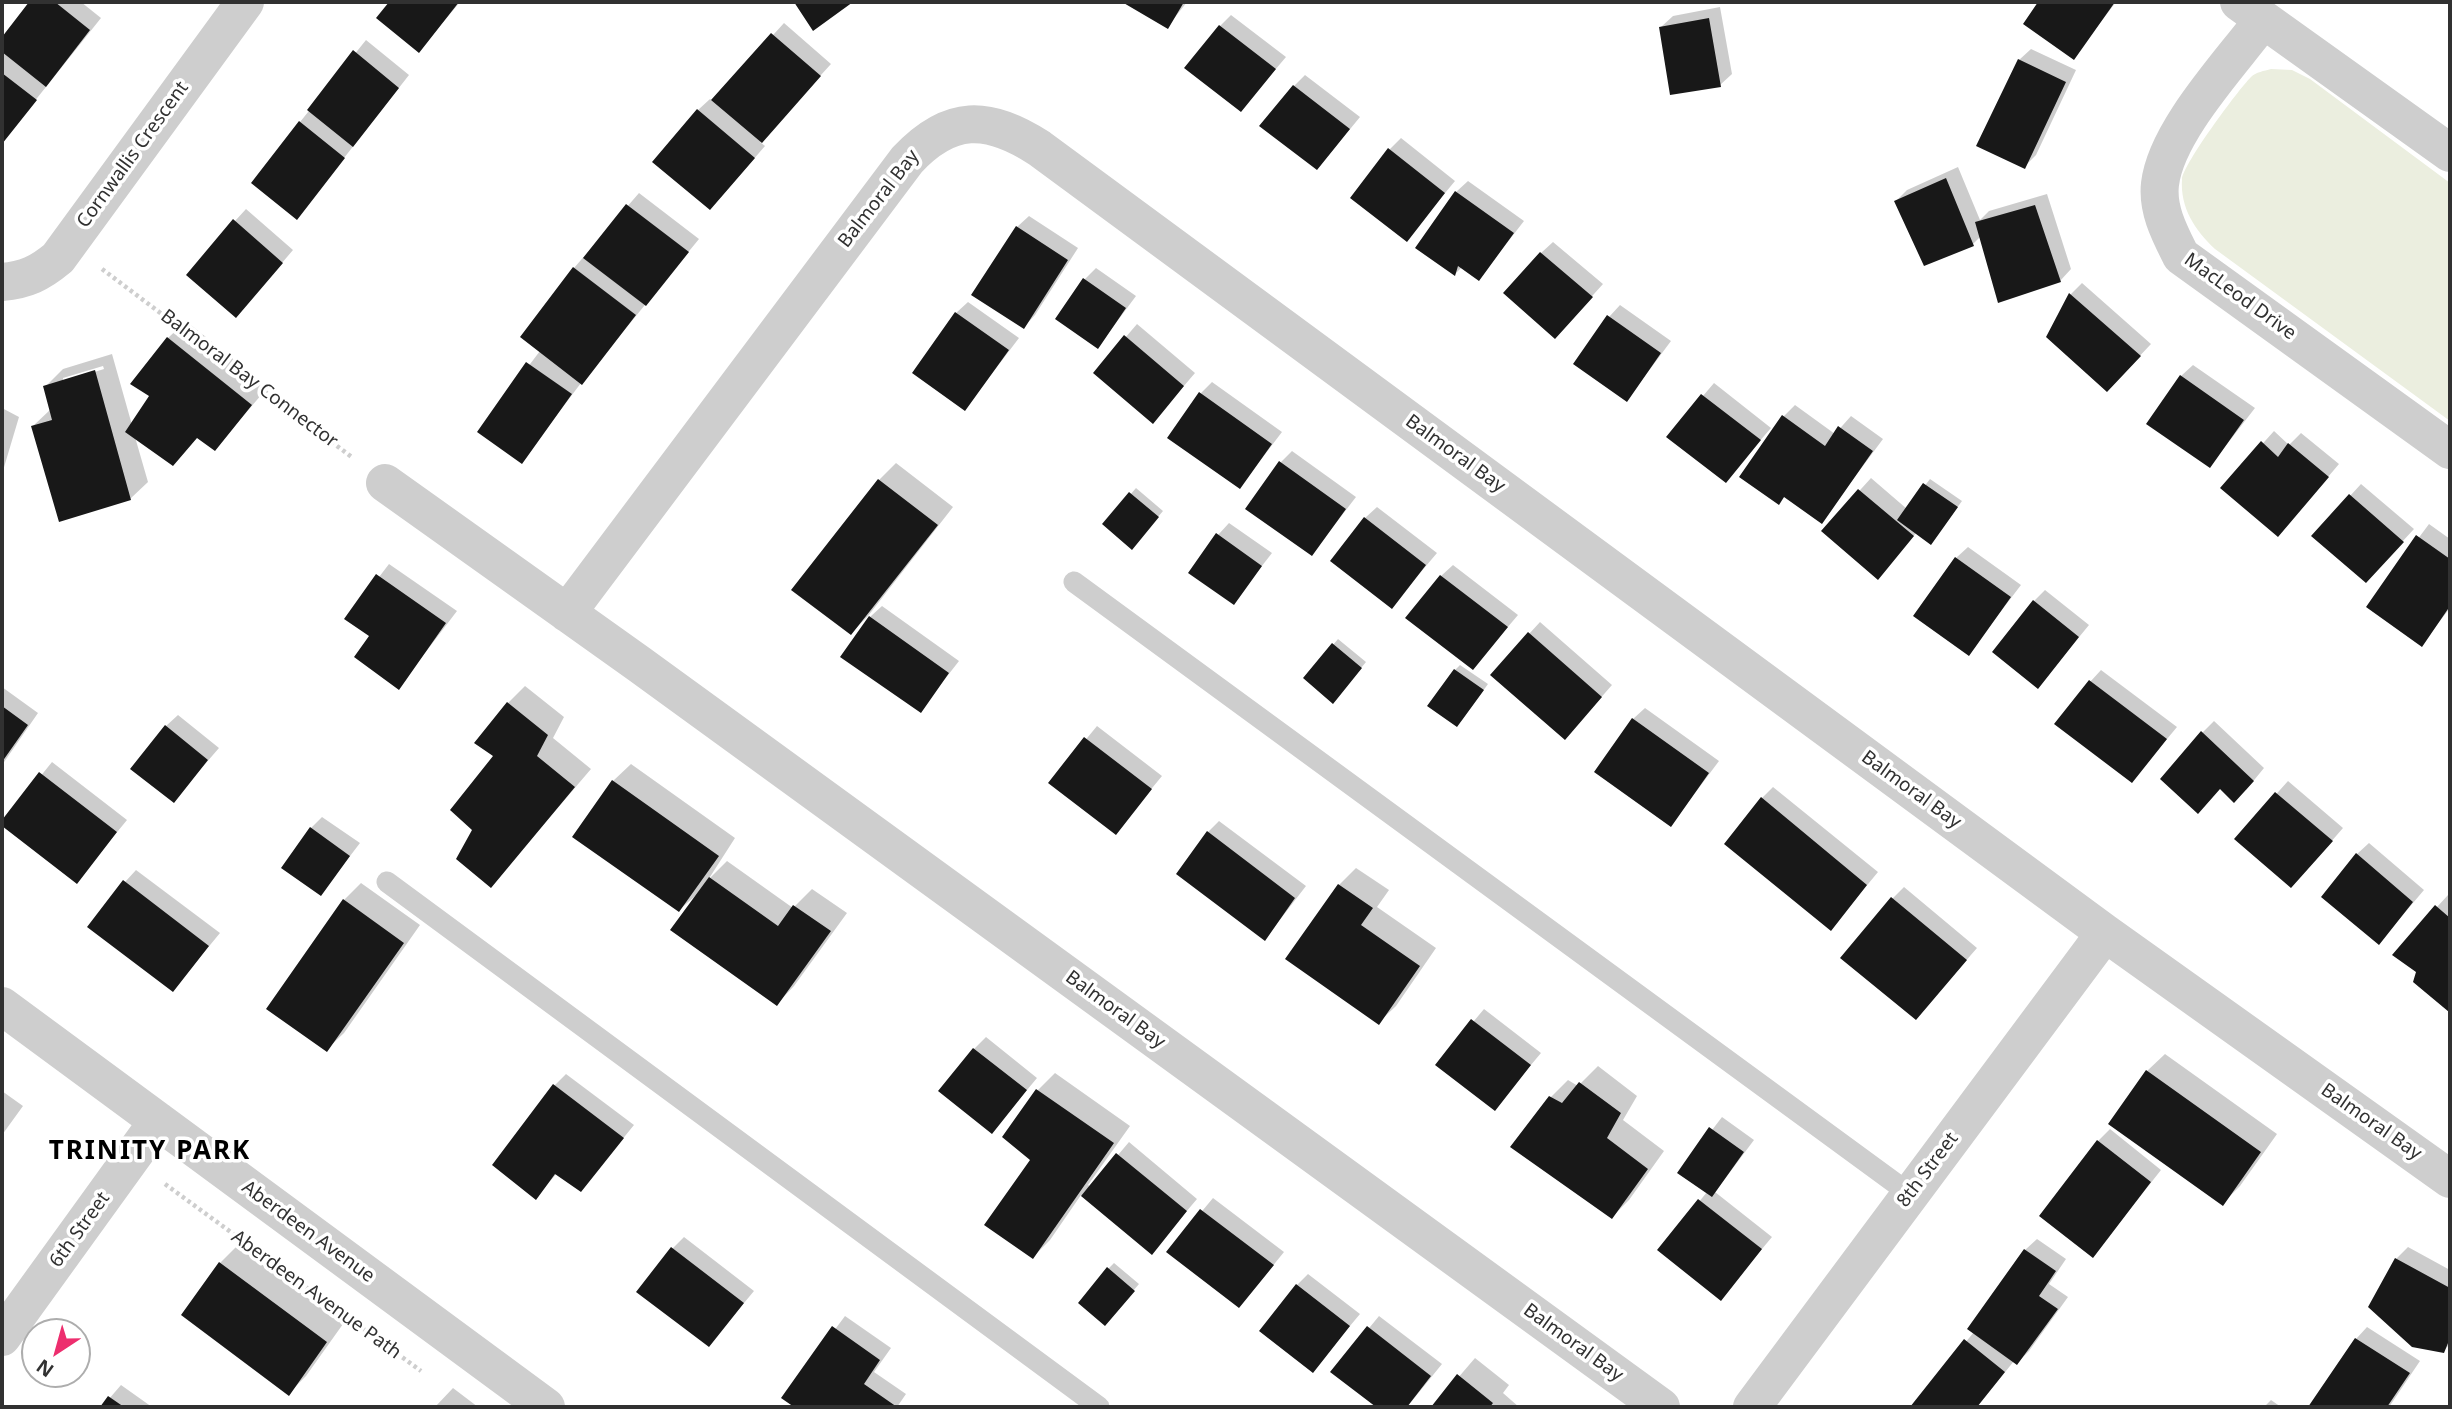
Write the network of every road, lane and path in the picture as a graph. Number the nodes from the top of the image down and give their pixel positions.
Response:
1 (245, 2) edge
2 (2251, 11) edge
3 (2450, 153) edge
4 (99, 267) dead end
5 (2, 282) edge
6 (2450, 450) edge
7 (390, 486) joint
8 (1074, 582) dead end
9 (568, 613) junction
10 (387, 882) dead end
11 (2105, 933) junction
12 (2, 1006) edge
13 (158, 1121) junction
14 (2450, 1179) edge
15 (162, 1182) dead end
16 (1910, 1194) junction
17 (2, 1338) edge
18 (426, 1375) dead end
19 (546, 1407) edge
20 (1099, 1407) edge
21 (1661, 1407) edge
22 (1752, 1407) edge

1 - 5 street, Cornwallis Crescent
2 - 3 street, MacLeod Drive
2 - 6 street, MacLeod Drive
4 - 7 path, Balmoral Bay Connector
7 - 9 street, Balmoral Bay
8 - 16 lane
9 - 11 street, Balmoral Bay
9 - 21 street, Balmoral Bay
10 - 20 lane
11 - 14 street, Balmoral Bay
11 - 16 street, 8th Street
12 - 13 street, Aberdeen Avenue
13 - 17 street, 6th Street
13 - 19 street, Aberdeen Avenue
15 - 18 path, Aberdeen Avenue Path
16 - 22 street, 8th Street

